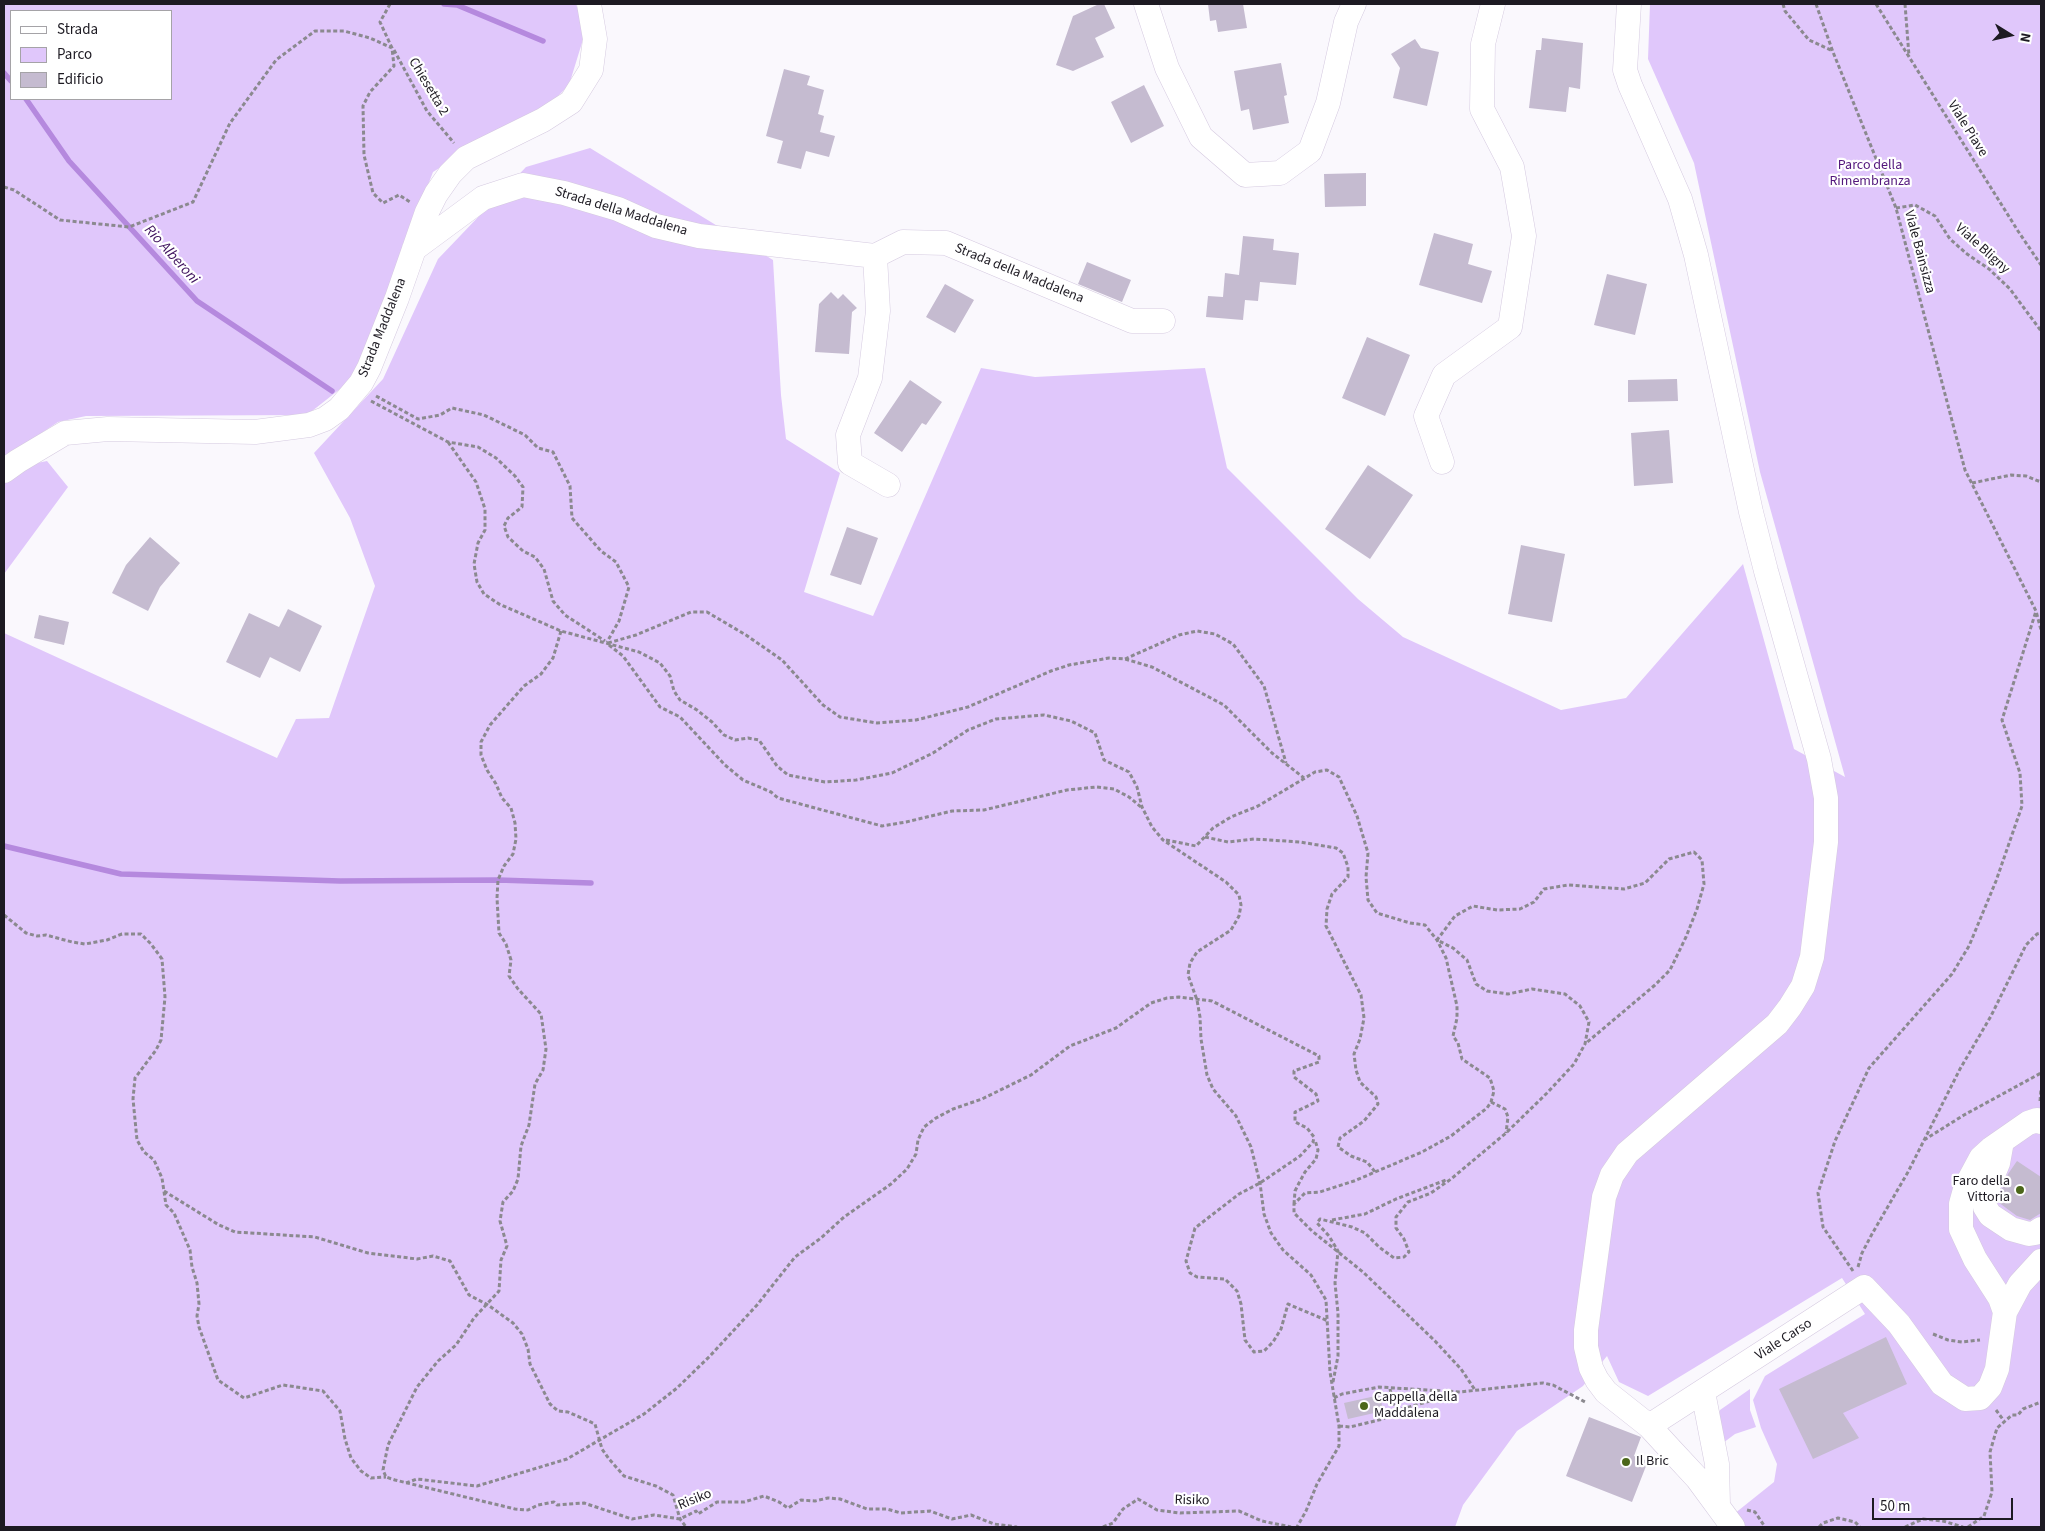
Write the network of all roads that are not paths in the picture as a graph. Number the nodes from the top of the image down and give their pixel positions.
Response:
1 (589, 4) edge
2 (1146, 4) edge
3 (1354, 4) edge
4 (1492, 4) edge
5 (1629, 4) edge
6 (414, 249) junction
7 (875, 256) junction
8 (1162, 321) dead end
9 (1442, 462) dead end
10 (4, 471) edge
11 (888, 485) dead end
12 (2041, 1122) edge
13 (2002, 1141) junction
14 (2041, 1228) edge
15 (2041, 1262) edge
16 (2004, 1320) junction
17 (1703, 1392) junction
18 (1649, 1426) junction
19 (1718, 1505) junction
20 (1733, 1527) edge

1 - 6 street, Strada Maddalena
2 - 3 street
4 - 9 street
5 - 18 street
6 - 7 street, Strada della Maddalena
6 - 10 street, Strada Maddalena
7 - 8 street, Strada della Maddalena
7 - 11 street
12 - 13 street
13 - 14 street
13 - 16 street
15 - 16 street
16 - 17 street, Viale Carso
17 - 18 street, Viale Carso
17 - 19 street
18 - 19 street
19 - 20 street

